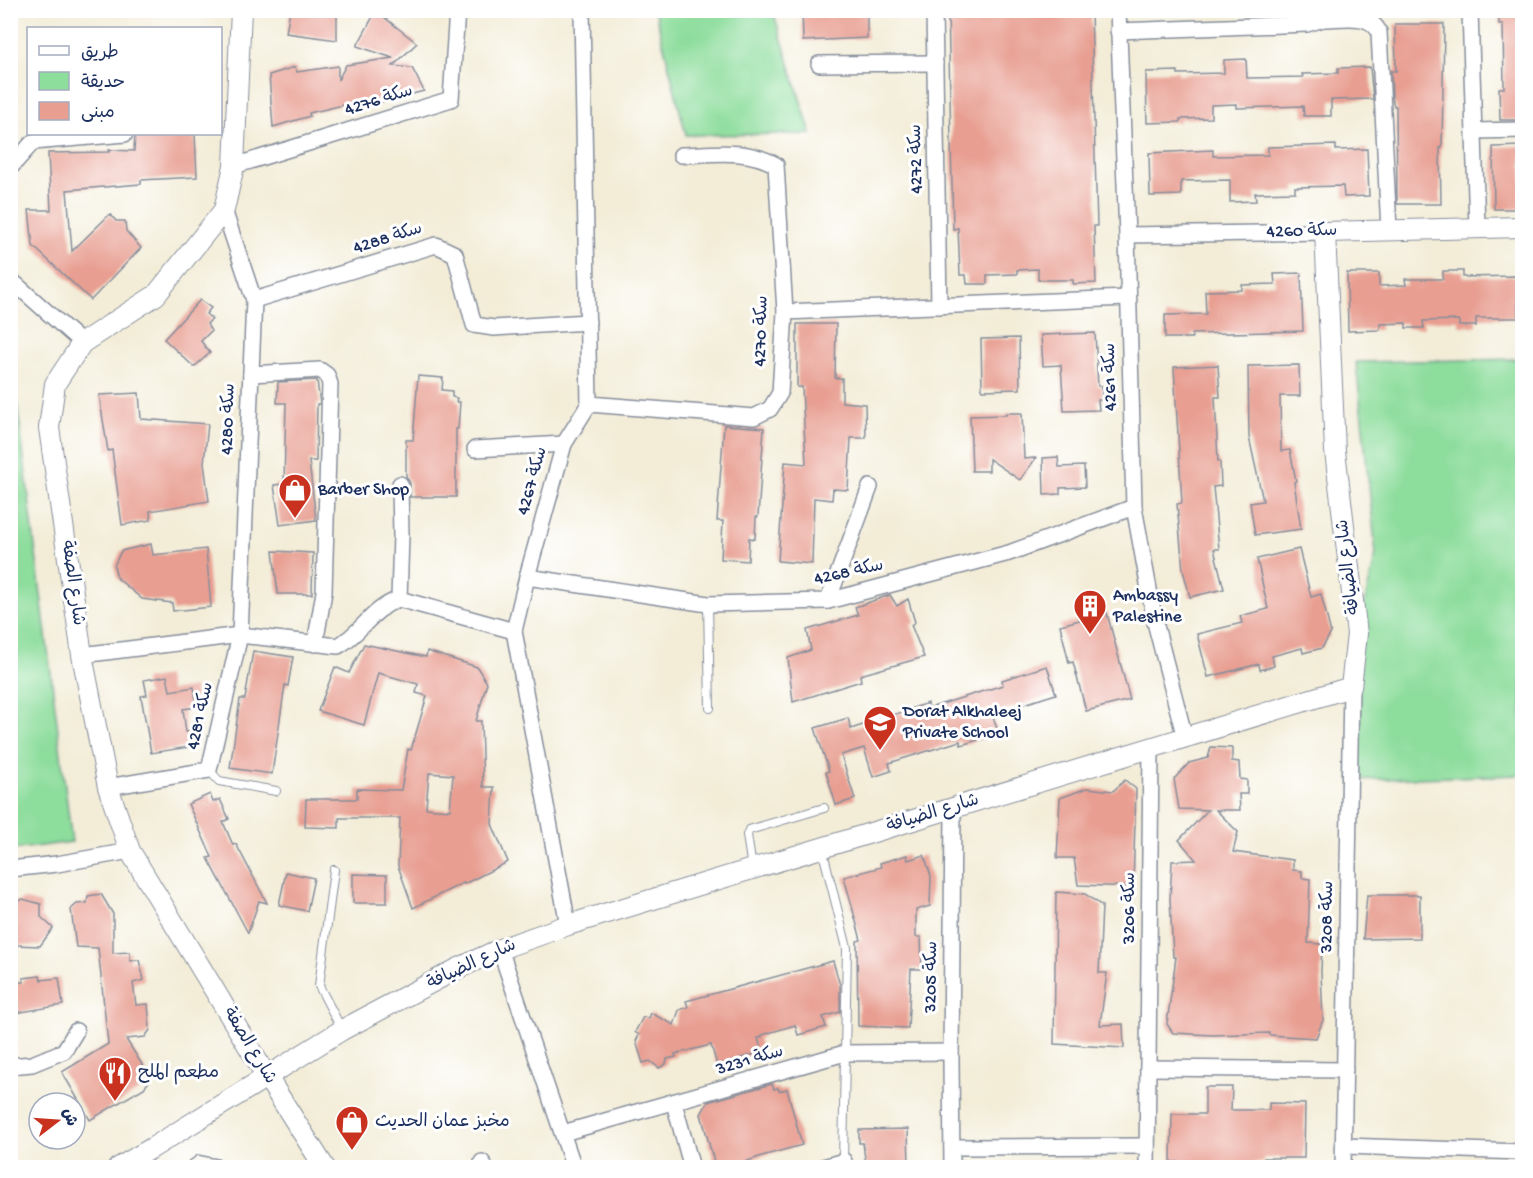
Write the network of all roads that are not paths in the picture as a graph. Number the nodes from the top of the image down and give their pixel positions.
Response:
1 (241, 10) edge
2 (457, 10) edge
3 (582, 10) edge
4 (934, 10) edge
5 (1118, 10) edge
6 (1470, 10) edge
7 (1324, 15) edge
8 (1118, 31) junction
9 (935, 63) junction
10 (819, 64) dead end
11 (1522, 130) edge
12 (1474, 131) junction
13 (113, 135) edge
14 (681, 155) dead end
15 (234, 166) junction
16 (10, 168) edge
17 (224, 210) junction
18 (1522, 227) edge
19 (1477, 228) junction
20 (1389, 230) junction
21 (1325, 232) junction
22 (1127, 235) junction
23 (10, 279) edge
24 (1128, 298) junction
25 (254, 300) junction
26 (939, 306) junction
27 (784, 312) junction
28 (588, 322) junction
29 (82, 343) junction
30 (251, 374) junction
31 (589, 404) junction
32 (564, 444) junction
33 (475, 449) dead end
34 (400, 484) dead end
35 (870, 487) dead end
36 (1134, 507) junction
37 (527, 577) junction
38 (399, 599) junction
39 (828, 601) junction
40 (708, 603) junction
41 (514, 631) junction
42 (240, 635) junction
43 (315, 644) junction
44 (82, 655) junction
45 (1351, 687) junction
46 (710, 708) dead end
47 (1185, 738) junction
48 (1150, 748) junction
49 (209, 770) junction
50 (108, 787) junction
51 (276, 790) dead end
52 (824, 808) dead end
53 (953, 808) junction
54 (821, 848) junction
55 (130, 851) junction
56 (10, 869) edge
57 (752, 869) junction
58 (334, 870) dead end
59 (568, 925) junction
60 (500, 949) junction
61 (342, 1030) junction
62 (76, 1031) dead end
63 (951, 1052) junction
64 (846, 1053) junction
65 (10, 1066) edge
66 (1148, 1068) junction
67 (1345, 1070) junction
68 (267, 1077) junction
69 (674, 1103) junction
70 (563, 1133) junction
71 (1147, 1146) junction
72 (1344, 1146) junction
73 (952, 1147) junction
74 (1522, 1152) edge
75 (843, 1164) edge
76 (118, 1167) edge
77 (325, 1167) edge
78 (574, 1167) edge
79 (692, 1167) edge
80 (820, 1167) edge
81 (952, 1167) edge
82 (1147, 1167) edge
83 (1343, 1167) edge

1 - 15 street, شارع الصفة
2 - 15 street, سكة 4276
3 - 28 street
4 - 9 street, سكة 4272
5 - 8 street, سكة 4261
6 - 12 street
7 - 8 street
7 - 20 street
8 - 22 street, سكة 4261
9 - 10 street
9 - 26 street, سكة 4272
11 - 12 street
12 - 19 street
13 - 16 street
14 - 27 street, سكة 4270
15 - 17 street, شارع الصفة
17 - 25 street, سكة 4280
17 - 29 street, شارع الصفة
18 - 19 street, سكة 4260
19 - 20 street, سكة 4260
20 - 21 street, سكة 4260
21 - 22 street, سكة 4260
21 - 45 street, شارع الضيافة
22 - 24 street, سكة 4261
23 - 29 street
24 - 26 street
24 - 36 street, سكة 4261
25 - 28 street, سكة 4288
25 - 30 street, سكة 4280
26 - 27 street
27 - 31 street, سكة 4270
28 - 31 street
29 - 44 street, شارع الصفة
30 - 42 street, سكة 4280
30 - 43 street
31 - 32 street, سكة 4267
32 - 33 street
32 - 37 street, سكة 4267
34 - 38 street
35 - 39 street
36 - 39 street, سكة 4268
36 - 47 street, سكة 4261
37 - 40 street, سكة 4268
37 - 41 street, سكة 4267
38 - 41 street
38 - 43 street
39 - 40 street, سكة 4268
40 - 46 lane
41 - 59 street, سكة 4267
42 - 43 street
42 - 44 street
42 - 49 street, سكة 4281
44 - 50 street, شارع الصفة
45 - 47 street, شارع الضيافة
45 - 67 street, سكة 3208
47 - 48 street, شارع الضيافة
48 - 53 street, شارع الضيافة
48 - 66 street, سكة 3206
49 - 50 street
49 - 51 lane, سكة 4281
50 - 55 street, شارع الصفة
52 - 57 lane
53 - 54 street, شارع الضيافة
53 - 63 street, سكة 3205
54 - 57 street, شارع الضيافة
54 - 64 lane
55 - 56 street
55 - 68 street, شارع الصفة
57 - 59 street, شارع الضيافة
58 - 61 lane
59 - 60 street, شارع الضيافة
60 - 61 street, شارع الضيافة
60 - 70 street
61 - 68 street, شارع الضيافة
62 - 65 street
63 - 64 street, سكة 3231
63 - 73 street, سكة 3205
64 - 69 street, سكة 3231
64 - 75 lane
66 - 67 street
66 - 71 street, سكة 3206
67 - 72 street, سكة 3208
68 - 76 street, شارع الضيافة
68 - 77 street, شارع الصفة
69 - 70 street, سكة 3231
69 - 79 street
70 - 78 street
71 - 73 street
71 - 82 street, سكة 3206
72 - 74 street
72 - 83 street, سكة 3208
73 - 81 street, سكة 3205
75 - 80 street

